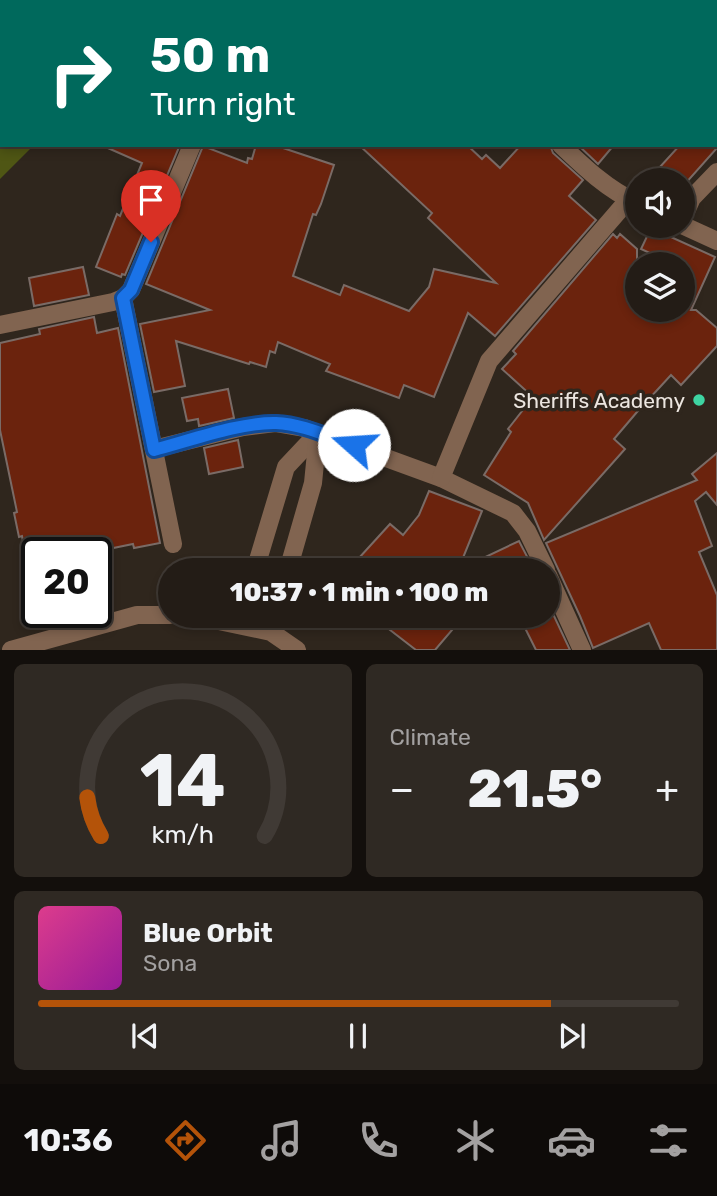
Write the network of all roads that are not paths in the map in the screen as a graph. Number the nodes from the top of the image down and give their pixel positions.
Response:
1 (191, 147) edge
2 (563, 147) edge
3 (717, 172) edge
4 (695, 195) edge
5 (625, 196) edge
6 (625, 210) edge
7 (695, 230) edge
8 (717, 242) edge
9 (123, 298) junction
10 (0, 325) edge
11 (318, 433) junction
12 (154, 450) junction
13 (441, 478) junction
14 (173, 544) dead end
15 (259, 558) edge
16 (291, 558) edge
17 (539, 558) edge
18 (560, 601) edge
19 (158, 615) edge
20 (277, 628) edge
21 (11, 650) edge
22 (297, 650) edge
23 (582, 650) edge

1 - 9 street
2 - 5 street
3 - 4 street
6 - 13 street
7 - 8 street
9 - 10 street
9 - 12 street
11 - 12 street
11 - 13 street
11 - 15 street
11 - 16 street
12 - 14 street
13 - 17 street
18 - 23 street
19 - 21 street
20 - 22 street

